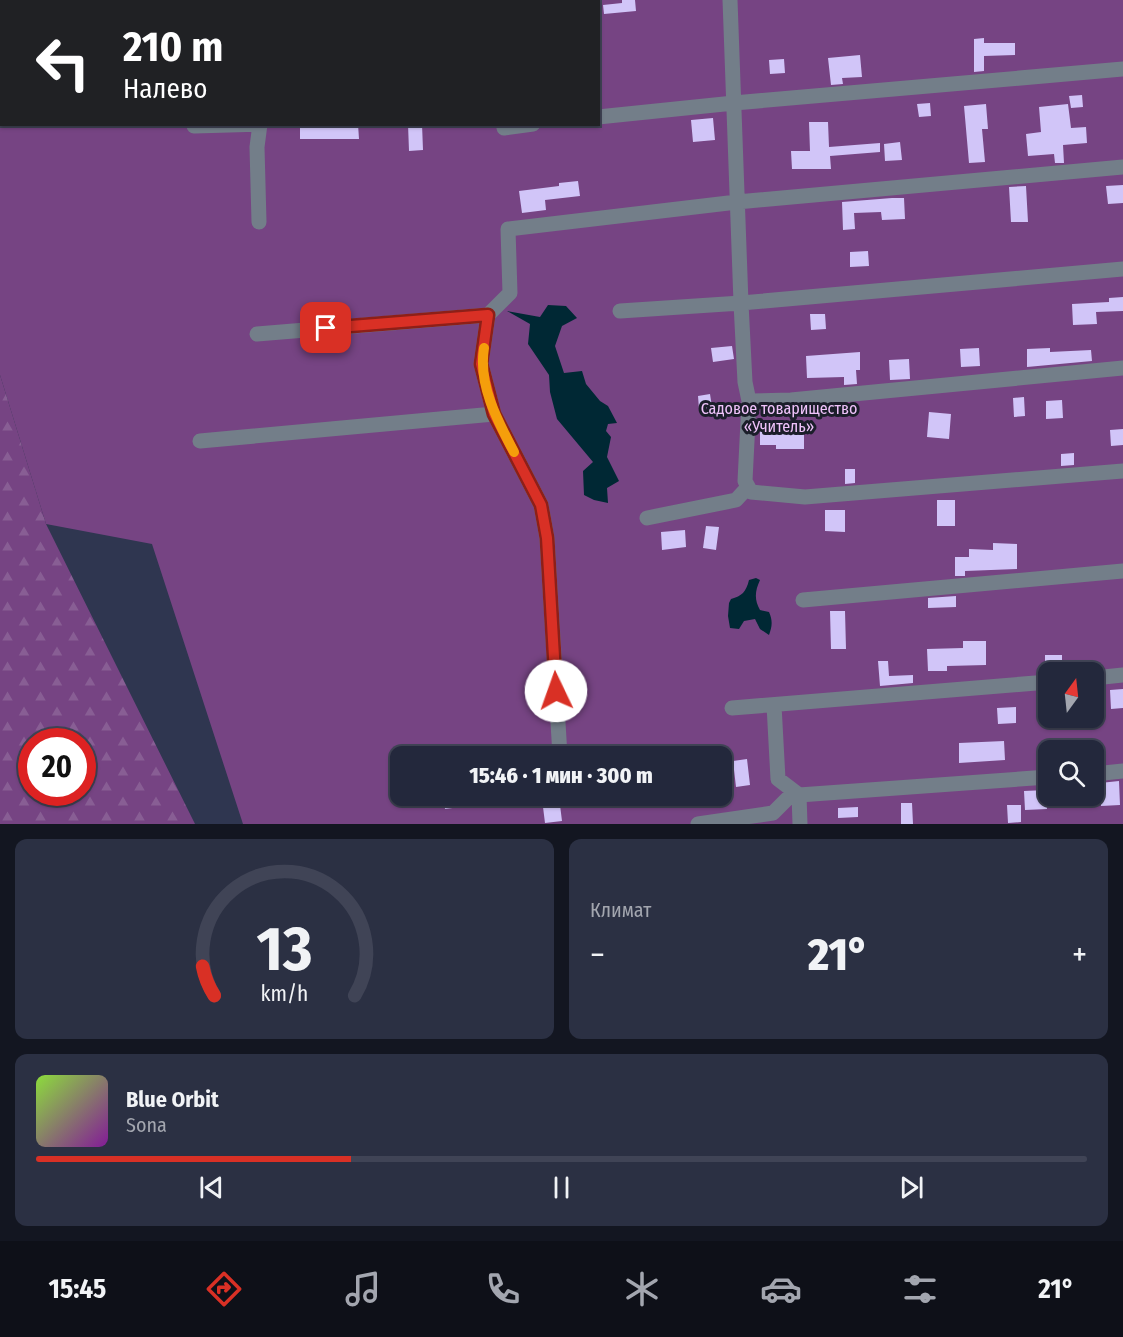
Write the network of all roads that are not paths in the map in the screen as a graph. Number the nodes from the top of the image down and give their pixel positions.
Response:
1 (730, 0) edge
2 (1123, 69) edge
3 (734, 103) junction
4 (600, 117) edge
5 (260, 126) edge
6 (518, 126) edge
7 (504, 128) dead end
8 (1123, 167) edge
9 (737, 202) junction
10 (259, 222) dead end
11 (1123, 270) edge
12 (741, 303) junction
13 (620, 311) dead end
14 (488, 315) junction
15 (257, 334) dead end
16 (1123, 368) edge
17 (749, 401) junction
18 (494, 414) junction
19 (200, 441) dead end
20 (1123, 471) edge
21 (748, 487) junction
22 (647, 518) dead end
23 (1123, 571) edge
24 (802, 600) dead end
25 (1123, 675) edge
26 (1104, 677) edge
27 (1038, 683) edge
28 (774, 705) junction
29 (732, 708) dead end
30 (559, 746) edge
31 (1123, 771) edge
32 (1104, 773) edge
33 (1038, 778) edge
34 (796, 793) junction
35 (698, 824) edge
36 (800, 824) edge

1 - 3 lane
2 - 3 lane
3 - 4 lane
3 - 9 lane
5 - 10 lane
6 - 7 lane
8 - 9 lane
9 - 12 lane
9 - 14 lane
11 - 12 lane
12 - 13 lane
12 - 17 lane
14 - 15 lane
14 - 18 lane
16 - 17 lane
17 - 21 lane
18 - 19 lane
18 - 30 lane
20 - 21 lane
21 - 22 lane
23 - 24 lane
25 - 26 lane
27 - 28 lane
28 - 29 lane
28 - 34 lane
31 - 32 lane
33 - 34 lane
34 - 35 lane
34 - 36 lane

